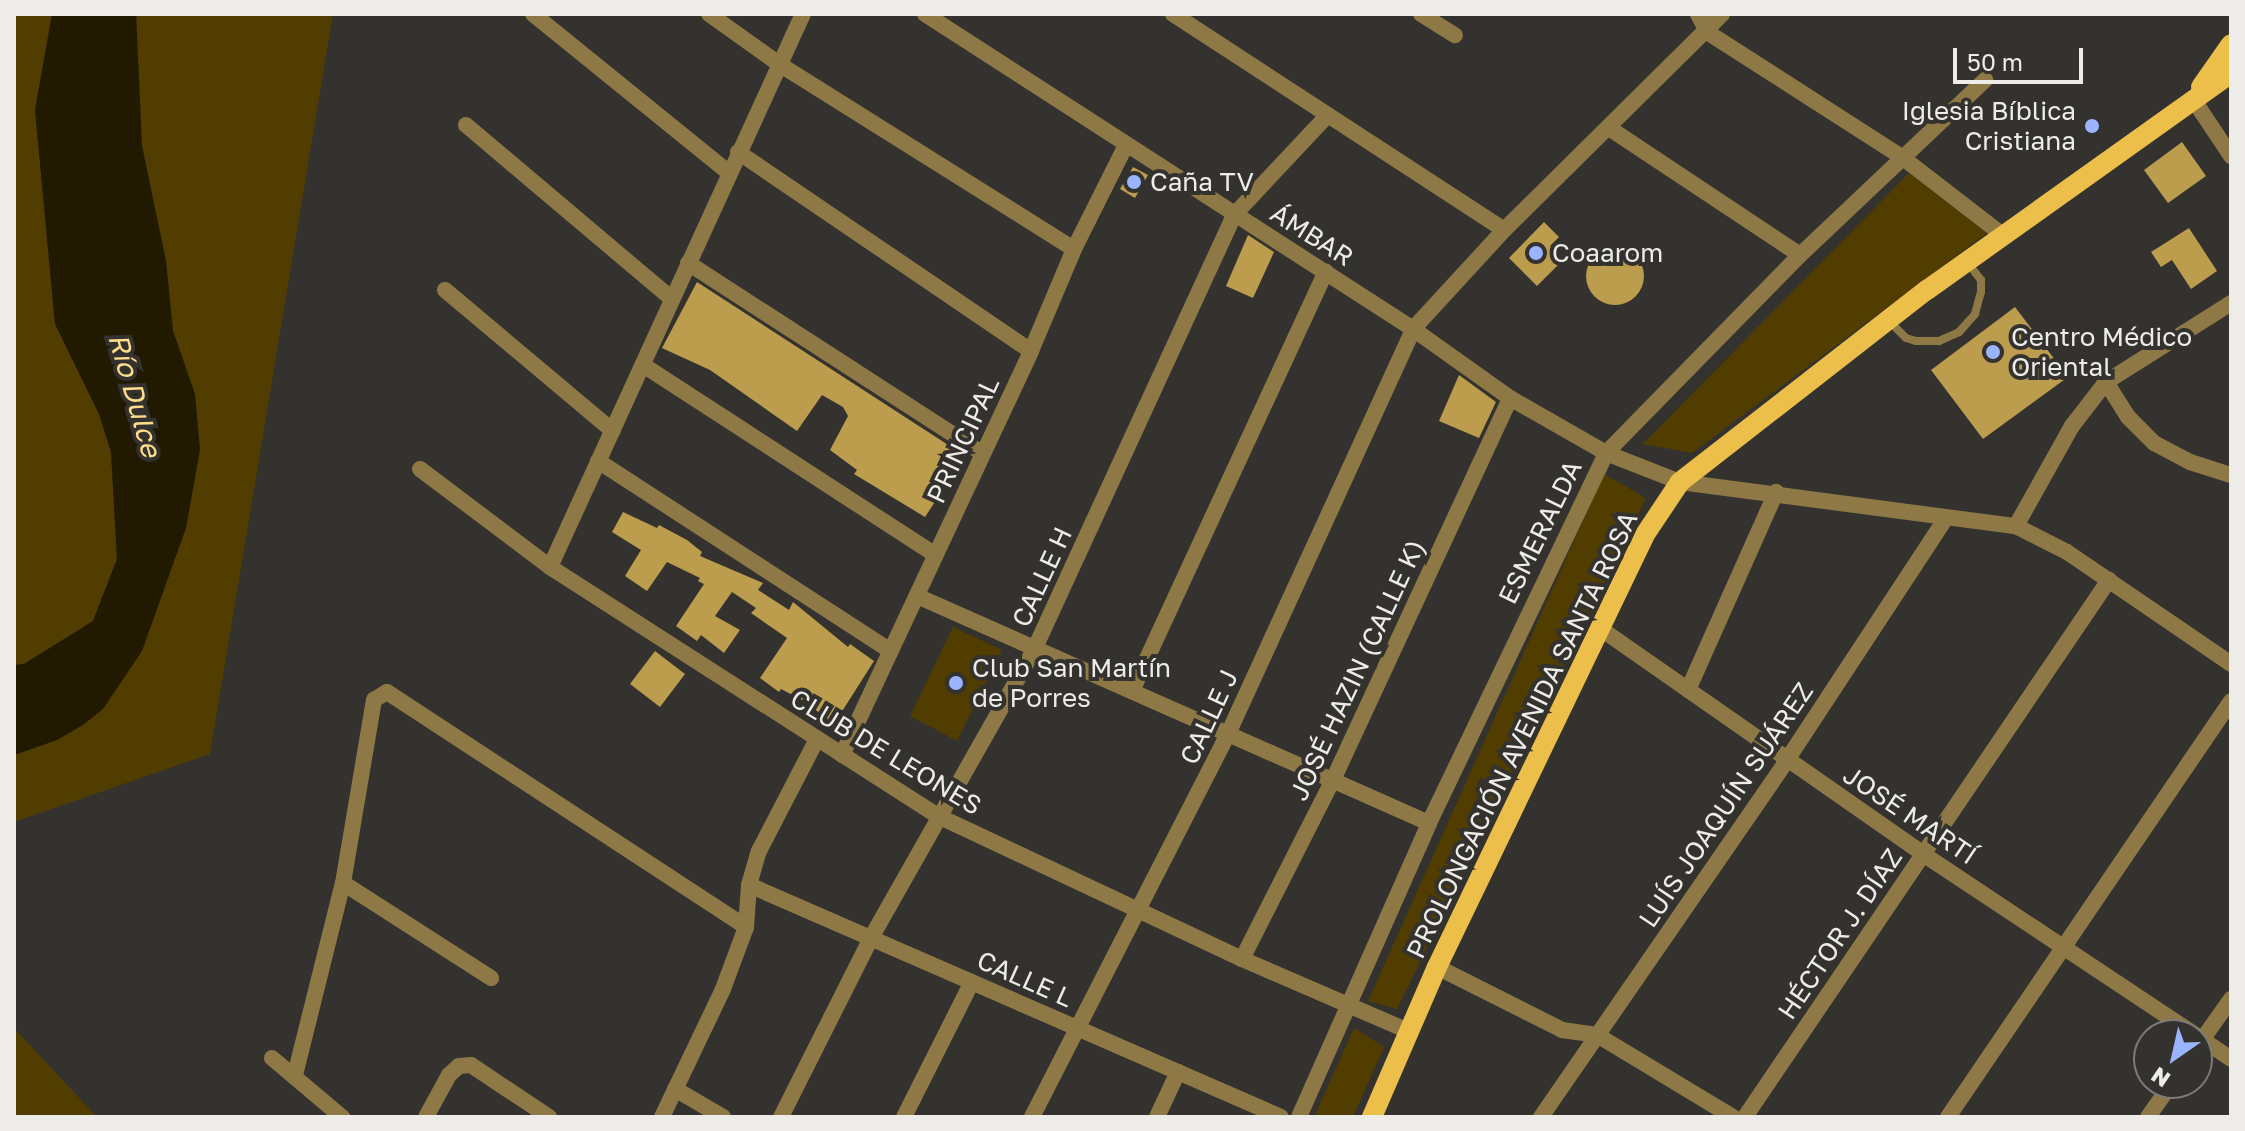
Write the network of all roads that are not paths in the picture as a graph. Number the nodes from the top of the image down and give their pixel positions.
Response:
1 (533, 14) edge
2 (709, 14) edge
3 (803, 14) edge
4 (925, 14) edge
5 (1173, 14) edge
6 (1421, 14) edge
7 (1698, 14) edge
8 (1722, 14) edge
9 (1707, 32) junction
10 (1455, 35) dead end
11 (2231, 44) edge
12 (779, 64) junction
13 (2231, 73) edge
14 (1985, 80) dead end
15 (2193, 99) junction
16 (1328, 115) junction
17 (466, 125) dead end
18 (1609, 128) junction
19 (1126, 145) junction
20 (738, 152) junction
21 (2231, 156) edge
22 (1903, 158) junction
23 (728, 172) junction
24 (1234, 215) junction
25 (1504, 230) junction
26 (2004, 236) junction
27 (1074, 249) junction
28 (1800, 255) junction
29 (1967, 262) junction
30 (688, 263) junction
31 (1326, 272) junction
32 (445, 290) dead end
33 (671, 298) junction
34 (2231, 303) edge
35 (1887, 319) junction
36 (1413, 329) junction
37 (1031, 351) junction
38 (643, 365) junction
39 (2106, 382) junction
40 (1510, 398) junction
41 (613, 431) junction
42 (1606, 453) junction
43 (983, 454) junction
44 (598, 461) junction
45 (420, 469) dead end
46 (2231, 475) edge
47 (1680, 482) junction
48 (1776, 492) junction
49 (1946, 518) junction
50 (2016, 526) junction
51 (936, 555) junction
52 (550, 567) junction
53 (2109, 580) junction
54 (917, 596) junction
55 (1601, 629) junction
56 (1035, 648) junction
57 (891, 651) junction
58 (2231, 664) edge
59 (1688, 690) junction
60 (1132, 691) junction
61 (2231, 701) edge
62 (1228, 734) junction
63 (816, 741) junction
64 (842, 755) junction
65 (1787, 760) junction
66 (1333, 780) junction
67 (938, 816) junction
68 (1429, 823) junction
69 (1923, 854) junction
70 (343, 883) junction
71 (749, 885) junction
72 (1141, 910) junction
73 (746, 927) junction
74 (871, 938) junction
75 (2063, 946) junction
76 (1242, 959) junction
77 (1437, 967) junction
78 (491, 978) dead end
79 (972, 982) junction
80 (2231, 999) edge
81 (1349, 1005) junction
82 (2168, 1019) edge
83 (2213, 1021) edge
84 (1079, 1029) junction
85 (1408, 1031) junction
86 (1597, 1035) junction
87 (2213, 1049) edge
88 (272, 1058) dead end
89 (2231, 1059) edge
90 (1178, 1072) junction
91 (295, 1075) junction
92 (675, 1089) junction
93 (2161, 1099) edge
94 (342, 1117) edge
95 (426, 1117) edge
96 (549, 1117) edge
97 (662, 1117) edge
98 (723, 1117) edge
99 (781, 1117) edge
100 (904, 1117) edge
101 (1032, 1117) edge
102 (1157, 1117) edge
103 (1281, 1117) edge
104 (1299, 1117) edge
105 (1372, 1117) edge
106 (1541, 1117) edge
107 (1733, 1117) edge
108 (1745, 1117) edge
109 (1948, 1117) edge
110 (2148, 1117) edge

1 - 23 street
2 - 12 street
3 - 12 street
4 - 19 street, ÁMBAR
5 - 16 street
6 - 10 street
7 - 9 street
8 - 9 street, CALLE J
9 - 18 street, CALLE J
9 - 22 street
11 - 15 main road, PROLONGACIÓN AVENIDA SANTA ROSA
12 - 20 street
12 - 27 street
13 - 15 main road, PROLONGACIÓN AVENIDA SANTA ROSA
14 - 22 street, ESMERALDA
15 - 21 street
15 - 26 main road, PROLONGACIÓN AVENIDA SANTA ROSA
16 - 24 street, CALLE H
16 - 25 street
17 - 33 street
18 - 25 street, CALLE J
18 - 28 street
19 - 24 street, ÁMBAR
19 - 27 street, PRINCIPAL
20 - 23 street
20 - 37 street
22 - 26 street
22 - 28 street, ESMERALDA
23 - 30 street
24 - 31 street, ÁMBAR
24 - 56 street, CALLE H
25 - 36 street, CALLE J
26 - 29 main road, PROLONGACIÓN AVENIDA SANTA ROSA
27 - 37 street, PRINCIPAL
28 - 42 street, ESMERALDA
29 - 35 main road, PROLONGACIÓN AVENIDA SANTA ROSA
29 - 35 lane
30 - 33 street
30 - 43 street
31 - 36 street, ÁMBAR
31 - 60 street
32 - 41 street
33 - 38 street
34 - 39 street
35 - 47 main road, PROLONGACIÓN AVENIDA SANTA ROSA
36 - 40 street, ÁMBAR
36 - 62 street, CALLE J
37 - 43 street, PRINCIPAL
38 - 41 street
38 - 51 street
39 - 46 street
39 - 50 street
40 - 42 street, ÁMBAR
40 - 66 street, JOSÉ HAZIN (CALLE K)
41 - 44 street
42 - 47 street, ÁMBAR
42 - 68 street, ESMERALDA
43 - 51 street, PRINCIPAL
44 - 52 street
44 - 57 street
45 - 52 street, CLUB DE LEONES
47 - 48 street, ÁMBAR
47 - 55 main road, PROLONGACIÓN AVENIDA SANTA ROSA
48 - 49 street, ÁMBAR
48 - 59 street
49 - 50 street, ÁMBAR
49 - 65 street, LUÍS JOAQUÍN SUÁREZ
50 - 53 street
51 - 54 street, PRINCIPAL
52 - 63 street, CLUB DE LEONES
53 - 58 street
53 - 69 street, HÉCTOR J. DÍAZ
54 - 56 street
54 - 57 street, PRINCIPAL
55 - 59 street, JOSÉ MARTÍ
55 - 77 main road, PROLONGACIÓN AVENIDA SANTA ROSA
56 - 60 street
56 - 67 street, CALLE H
57 - 64 street, PRINCIPAL
59 - 65 street, JOSÉ MARTÍ
60 - 62 street
61 - 75 street
62 - 66 street
62 - 72 street, CALLE J
63 - 64 street, CLUB DE LEONES
63 - 71 street
64 - 67 street, CLUB DE LEONES
65 - 69 street, JOSÉ MARTÍ
65 - 86 street, LUÍS JOAQUÍN SUÁREZ
66 - 68 street
66 - 76 street, JOSÉ HAZIN (CALLE K)
67 - 72 street, CLUB DE LEONES
67 - 74 street, CALLE H
68 - 81 street, ESMERALDA
69 - 75 street, JOSÉ MARTÍ
69 - 108 street, HÉCTOR J. DÍAZ
70 - 73 street
70 - 78 street
70 - 91 street
71 - 73 street
71 - 74 street, CALLE L
72 - 76 street, CLUB DE LEONES
72 - 84 street, CALLE J
73 - 92 street
74 - 79 street, CALLE L
74 - 99 street, CALLE H
75 - 82 street, JOSÉ MARTÍ
75 - 109 street
76 - 81 street, CLUB DE LEONES
77 - 85 main road, PROLONGACIÓN AVENIDA SANTA ROSA
77 - 86 street
79 - 84 street, CALLE L
79 - 100 street
80 - 83 street
81 - 85 street, CLUB DE LEONES
81 - 104 street, ESMERALDA
84 - 90 street, CALLE L
84 - 101 street, CALLE J
85 - 105 main road, PROLONGACIÓN AVENIDA SANTA ROSA
86 - 106 street, LUÍS JOAQUÍN SUÁREZ
86 - 107 street
87 - 89 street, JOSÉ MARTÍ
88 - 91 street
90 - 102 street
90 - 103 street, CALLE L
91 - 94 street
92 - 97 street
92 - 98 street
93 - 110 street
95 - 96 street

